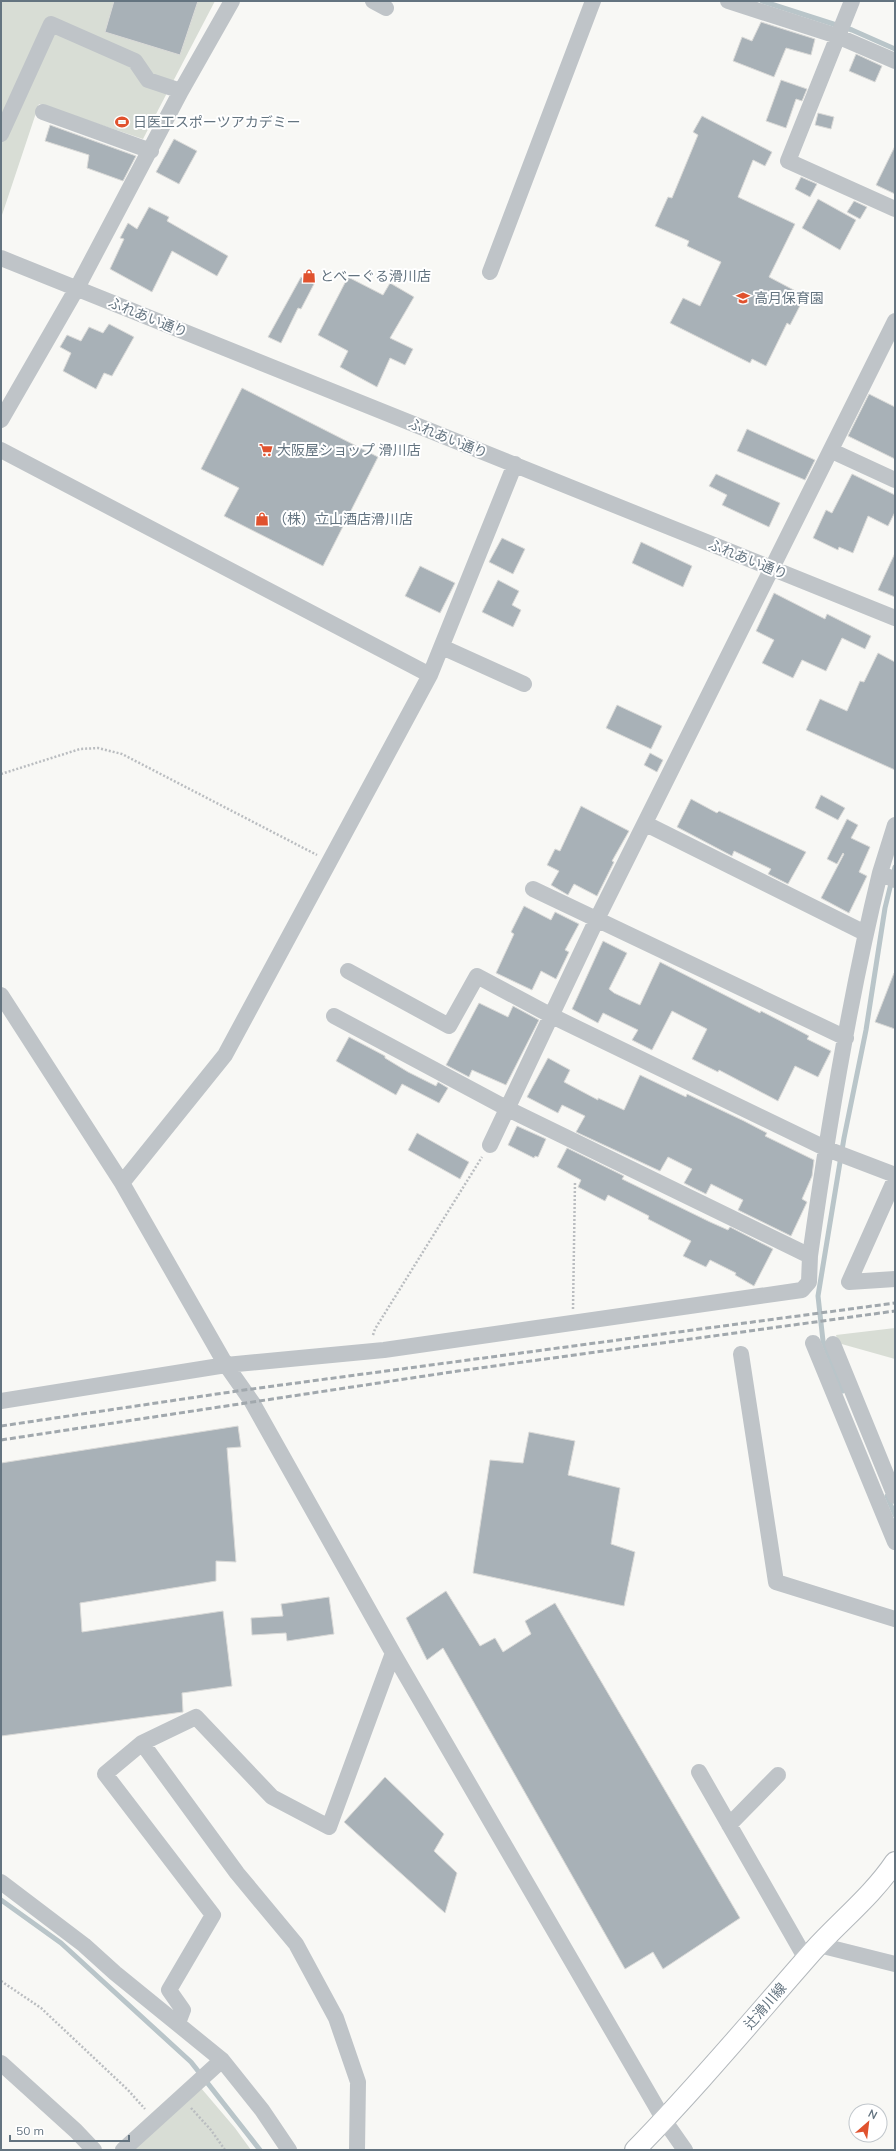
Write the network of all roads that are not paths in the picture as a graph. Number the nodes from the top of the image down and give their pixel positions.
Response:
1 (232, 1) edge
2 (593, 1) edge
3 (728, 1) edge
4 (852, 1) edge
5 (837, 36) junction
6 (895, 61) edge
7 (181, 91) junction
8 (43, 112) dead end
9 (1, 134) edge
10 (151, 151) junction
11 (895, 209) edge
12 (1, 258) edge
13 (490, 272) dead end
14 (77, 288) junction
15 (895, 321) edge
16 (1, 420) edge
17 (1, 450) edge
18 (832, 451) junction
19 (515, 464) junction
20 (895, 480) edge
21 (772, 569) junction
22 (895, 618) edge
23 (442, 647) junction
24 (430, 675) junction
25 (524, 684) dead end
26 (646, 824) junction
27 (895, 825) edge
28 (888, 877) edge
29 (533, 889) dead end
30 (597, 920) junction
31 (865, 933) junction
32 (348, 971) dead end
33 (1, 995) edge
34 (334, 1016) dead end
35 (552, 1016) junction
36 (846, 1038) junction
37 (508, 1109) junction
38 (490, 1145) road end
39 (826, 1149) junction
40 (895, 1175) edge
41 (895, 1179) edge
42 (122, 1183) junction
43 (810, 1256) junction
44 (895, 1278) edge
45 (813, 1343) dead end
46 (833, 1344) dead end
47 (741, 1354) dead end
48 (226, 1365) junction
49 (1, 1401) edge
50 (895, 1496) edge
51 (895, 1542) edge
52 (895, 1619) edge
53 (393, 1653) junction
54 (142, 1743) junction
55 (699, 1772) dead end
56 (778, 1775) dead end
57 (729, 1825) junction
58 (895, 1862) edge
59 (889, 1878) edge
60 (1, 1882) edge
61 (812, 1952) junction
62 (895, 1964) edge
63 (178, 2023) junction
64 (222, 2060) junction
65 (1, 2063) edge
66 (664, 2120) junction
67 (94, 2150) edge
68 (123, 2150) edge
69 (289, 2150) edge
70 (357, 2150) edge
71 (635, 2150) edge
72 (685, 2150) edge

1 - 7 street
2 - 13 street
3 - 5 street
4 - 5 street
5 - 6 street
5 - 11 street
7 - 9 street
7 - 10 street
8 - 10 street
10 - 14 street
12 - 14 street, ふれあい通り
14 - 16 street
14 - 19 street, ふれあい通り
15 - 18 street
17 - 24 street
18 - 20 street
18 - 21 street
19 - 21 street, ふれあい通り
19 - 23 street
21 - 22 street, ふれあい通り
21 - 26 street
23 - 24 street
23 - 25 street
24 - 42 street
26 - 30 street
26 - 31 street
27 - 28 street
28 - 31 street
29 - 30 street
30 - 35 street
30 - 36 street
31 - 36 street
32 - 35 street
33 - 42 street
34 - 37 street
35 - 37 street
35 - 39 street
36 - 39 street
37 - 38 street
37 - 43 street
39 - 40 street
39 - 43 street
41 - 44 street
42 - 48 street
43 - 48 street
45 - 51 street
46 - 50 street
47 - 52 street
48 - 49 street
48 - 53 street
53 - 54 street
53 - 66 street
54 - 63 street
54 - 70 street
55 - 57 street
56 - 57 street
57 - 61 street
58 - 59 main road, 辻滑川線
59 - 61 main road, 辻滑川線
60 - 63 street
61 - 62 street
61 - 66 main road, 辻滑川線
63 - 64 street
64 - 68 street
64 - 69 street
65 - 67 street
66 - 71 main road, 辻滑川線
66 - 72 street

